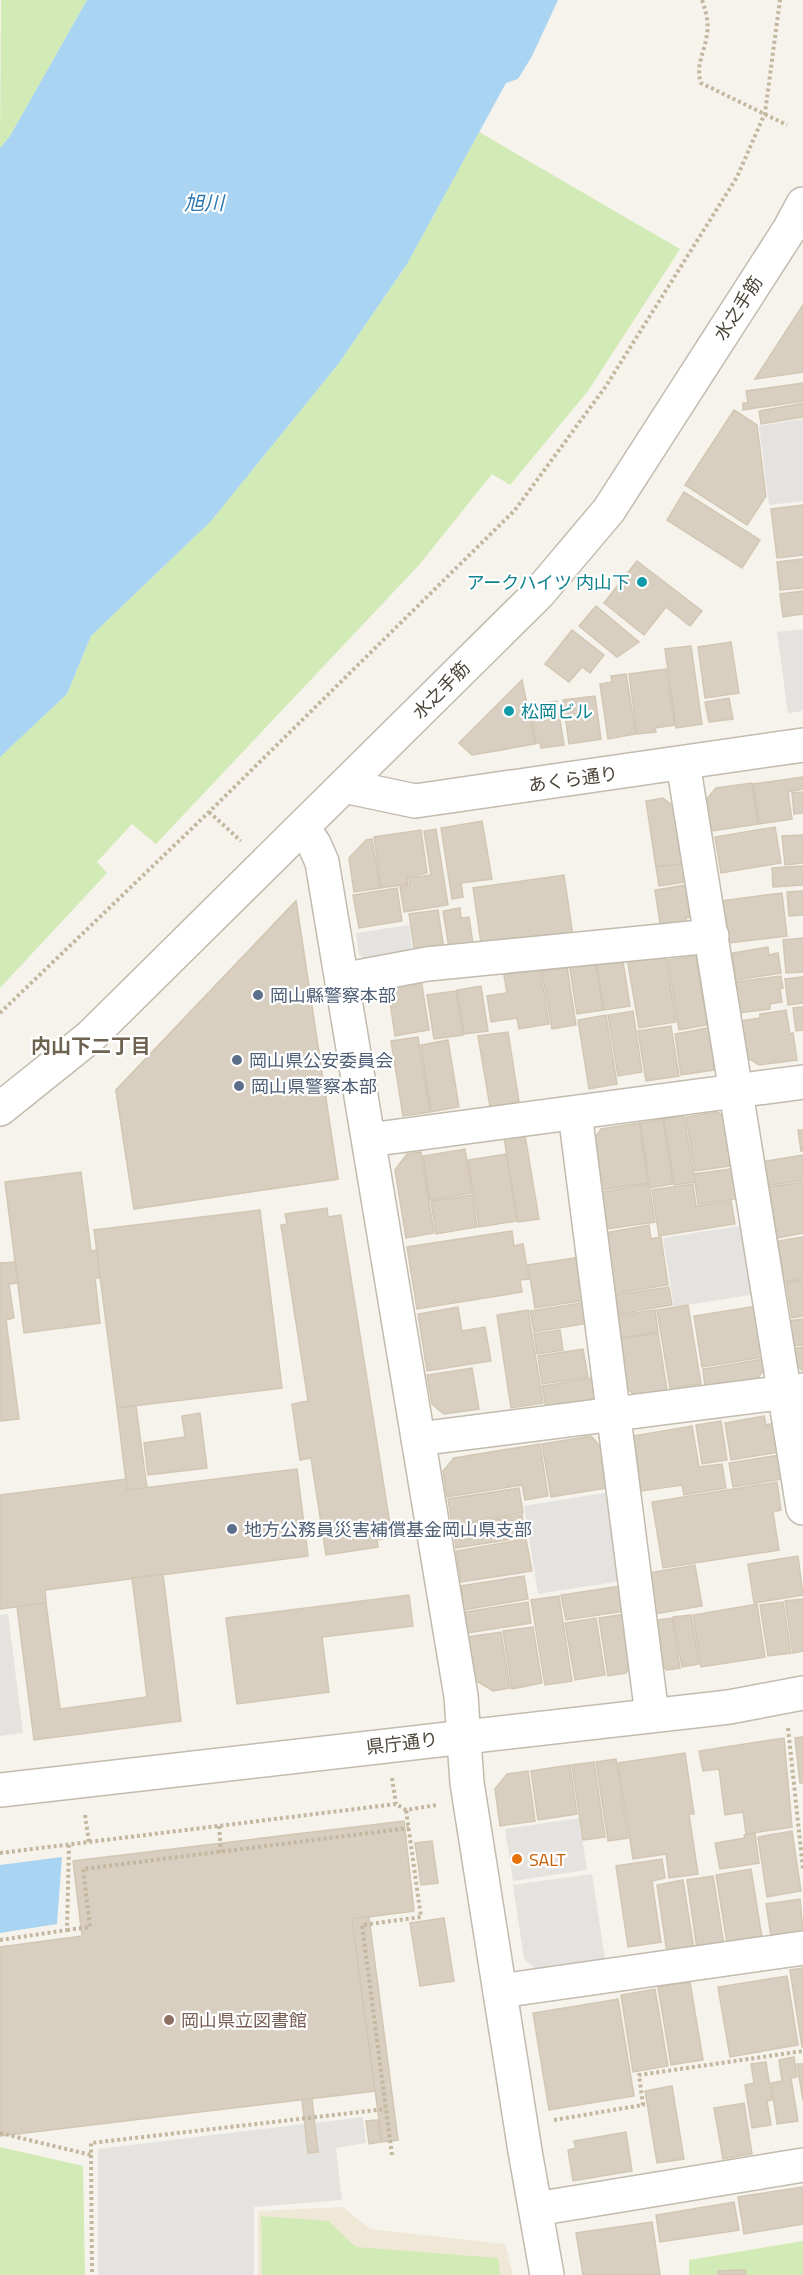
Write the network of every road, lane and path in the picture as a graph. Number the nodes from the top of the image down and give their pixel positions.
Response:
1 (702, 0) edge
2 (780, 0) edge
3 (765, 113) junction
4 (787, 125) dead end
5 (798, 223) edge
6 (803, 745) edge
7 (683, 763) junction
8 (344, 786) junction
9 (209, 812) junction
10 (303, 828) junction
11 (241, 841) dead end
12 (712, 936) junction
13 (342, 980) junction
14 (0, 1013) edge
15 (803, 1082) edge
16 (736, 1091) junction
17 (0, 1109) edge
18 (575, 1113) junction
19 (369, 1140) junction
20 (794, 1392) edge
21 (613, 1414) junction
22 (418, 1439) junction
23 (803, 1508) edge
24 (794, 1694) edge
25 (652, 1715) junction
26 (464, 1736) junction
27 (392, 1777) dead end
28 (0, 1790) edge
29 (396, 1804) junction
30 (444, 1804) dead end
31 (406, 1810) junction
32 (85, 1815) dead end
33 (219, 1826) junction
34 (409, 1828) junction
35 (89, 1842) junction
36 (69, 1845) junction
37 (221, 1851) junction
38 (0, 1853) edge
39 (803, 1869) edge
40 (67, 1930) junction
41 (0, 1940) edge
42 (803, 1948) edge
43 (500, 1991) junction
44 (803, 2051) edge
45 (386, 2109) junction
46 (545, 2121) dead end
47 (0, 2133) edge
48 (392, 2155) dead end
49 (91, 2156) junction
50 (803, 2165) edge
51 (536, 2209) junction
52 (92, 2275) edge
53 (547, 2275) edge

1 - 3 path
2 - 3 path
3 - 4 path
3 - 9 path
5 - 8 street, 水之手筋
6 - 7 street, あくら通り
7 - 8 street, あくら通り
7 - 12 street
8 - 10 street, 水之手筋
9 - 11 path
9 - 14 path
10 - 13 street
10 - 17 street, 水之手筋
12 - 13 street
12 - 16 street
13 - 19 street
15 - 16 street
16 - 18 street
16 - 20 street
18 - 19 street
18 - 21 street
19 - 22 street
20 - 21 street
20 - 23 street
21 - 22 street
21 - 25 street
22 - 26 street
24 - 25 street, 県庁通り
24 - 39 path
25 - 26 street, 県庁通り
26 - 28 street, 県庁通り
26 - 43 street
27 - 29 path
29 - 31 path
29 - 33 path
30 - 31 path
31 - 34 path
32 - 35 path
33 - 35 path
33 - 37 path
34 - 37 path
34 - 45 path
35 - 36 path
36 - 38 path
36 - 40 path
37 - 40 path
40 - 41 path
42 - 43 street
43 - 51 street
44 - 46 path
45 - 48 path
45 - 49 path
47 - 49 path
49 - 52 path
50 - 51 street
51 - 53 street

